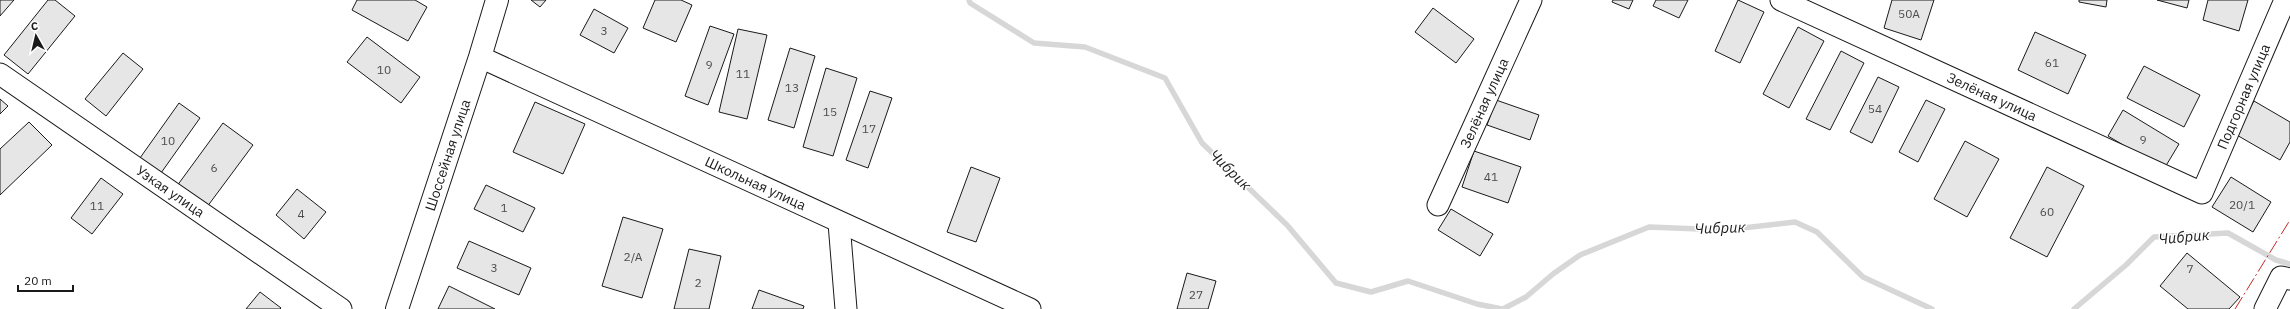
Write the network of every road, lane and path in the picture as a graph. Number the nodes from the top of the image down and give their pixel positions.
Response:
1 (497, 0) edge
2 (1531, 0) edge
3 (1781, 0) edge
4 (2285, 0) edge
5 (480, 57) junction
6 (0, 74) edge
7 (2202, 194) joint
8 (1438, 205) dead end
9 (839, 223) junction
10 (2290, 279) edge
11 (342, 309) edge
12 (397, 309) edge
13 (846, 309) edge
14 (1030, 309) edge
15 (2266, 309) edge

1 - 5 main road, Шоссейная улица
2 - 8 street, Зелёная улица
3 - 7 street, Зелёная улица
4 - 7 street, Подгорная улица
5 - 9 street, Школьная улица
5 - 12 main road, Шоссейная улица
6 - 11 street, Узкая улица
9 - 13 street
9 - 14 street, Школьная улица
10 - 15 street

